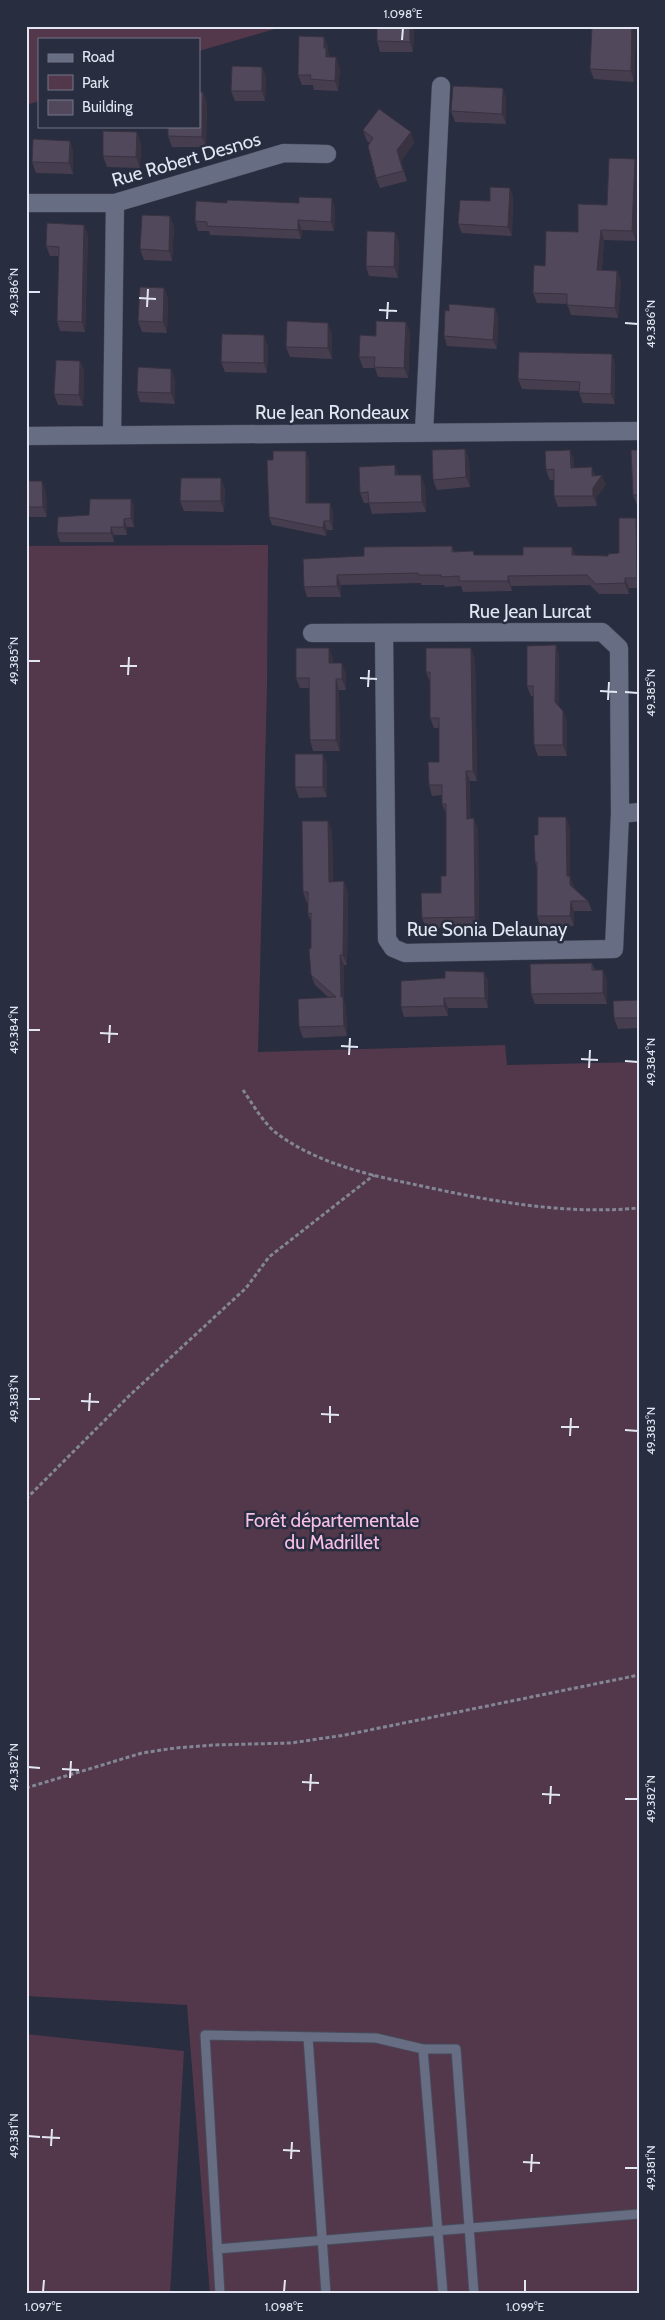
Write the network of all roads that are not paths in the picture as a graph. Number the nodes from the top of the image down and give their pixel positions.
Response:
1 (440, 86) dead end
2 (327, 154) dead end
3 (26, 203) edge
4 (116, 203) junction
5 (639, 431) edge
6 (424, 432) junction
7 (112, 435) junction
8 (26, 436) edge
9 (312, 633) dead end
10 (384, 633) junction
11 (639, 812) edge
12 (620, 814) junction
13 (308, 2037) junction
14 (423, 2049) junction
15 (639, 2214) edge
16 (468, 2228) junction
17 (438, 2231) junction
18 (322, 2240) junction
19 (217, 2248) junction
20 (220, 2294) edge
21 (326, 2294) edge
22 (444, 2294) edge
23 (474, 2294) edge

1 - 6 street
2 - 4 street, Rue Robert Desnos
3 - 4 street, Rue Robert Desnos
4 - 7 street
5 - 6 street, Rue Jean Rondeaux
6 - 7 street, Rue Jean Rondeaux
7 - 8 street, Rue Jean Rondeaux
9 - 10 street, Rue Jean Lurcat
10 - 12 street, Rue Jean Lurcat
10 - 12 street, Rue Sonia Delaunay
11 - 12 street
13 - 14 lane
13 - 18 lane
13 - 19 lane
14 - 16 lane
14 - 17 lane
15 - 16 lane
16 - 17 lane
16 - 23 lane
17 - 18 lane
17 - 22 lane
18 - 19 lane
18 - 21 lane
19 - 20 lane

